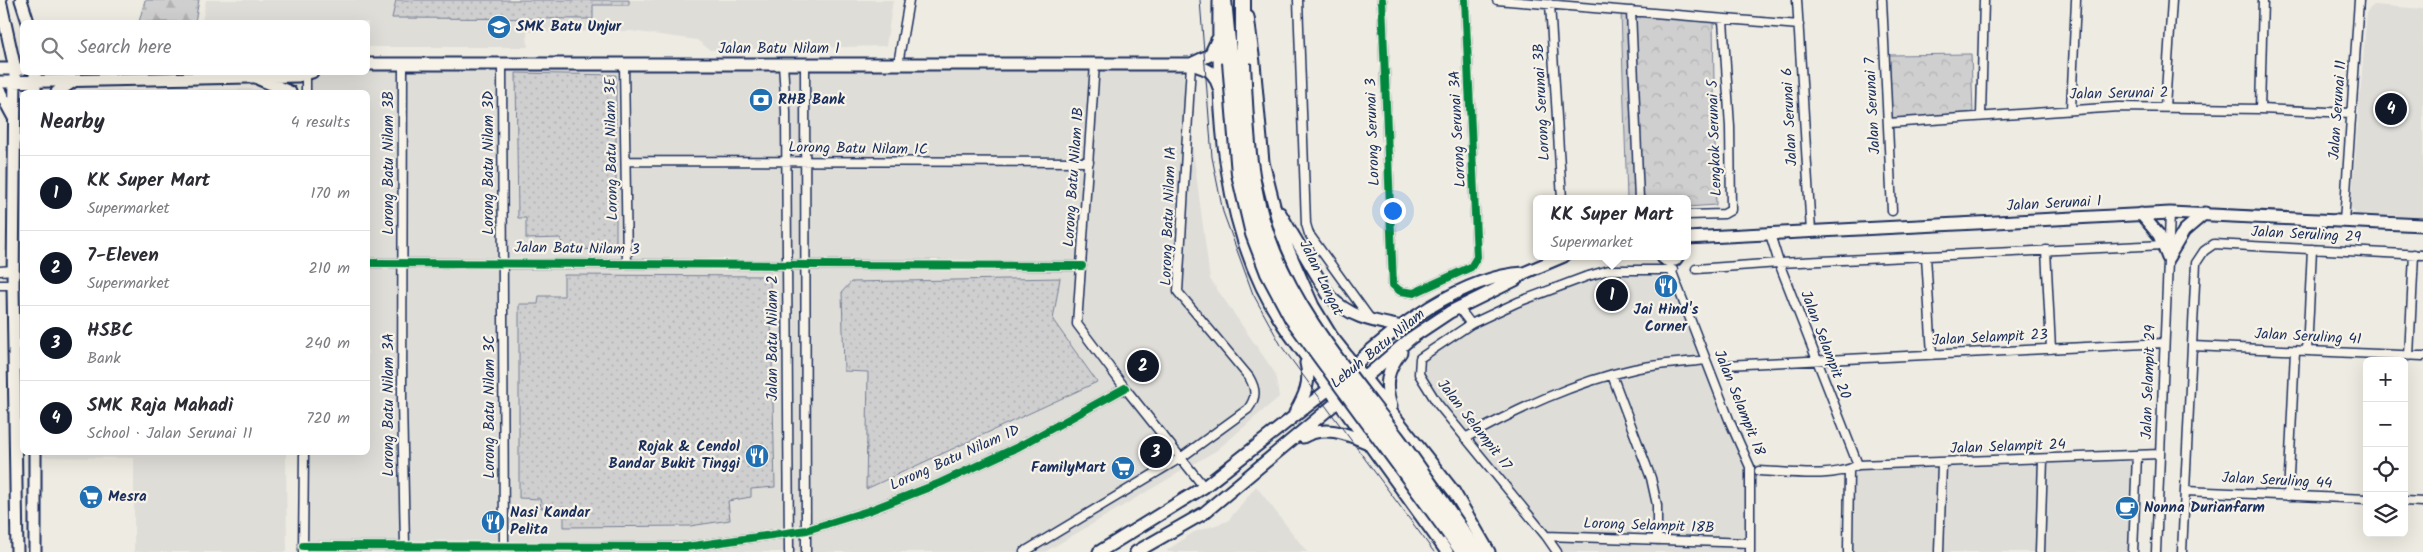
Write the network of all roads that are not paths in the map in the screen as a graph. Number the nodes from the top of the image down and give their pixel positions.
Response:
1 (0, 0) edge
2 (21, 0) edge
3 (909, 0) edge
4 (1219, 0) edge
5 (1224, 0) edge
6 (1244, 0) edge
7 (1298, 0) edge
8 (1382, 0) edge
9 (1465, 0) edge
10 (1497, 0) edge
11 (1797, 0) edge
12 (1882, 0) edge
13 (1984, 0) edge
14 (2076, 0) edge
15 (2172, 0) edge
16 (2263, 0) edge
17 (2359, 0) edge
18 (1550, 4) junction
19 (1631, 11) junction
20 (27, 20) edge
21 (1723, 20) junction
22 (1799, 26) junction
23 (1218, 34) junction
24 (1236, 63) junction
25 (370, 64) edge
26 (404, 64) junction
27 (502, 64) junction
28 (624, 64) junction
29 (783, 64) junction
30 (806, 64) junction
31 (898, 64) junction
32 (1095, 64) junction
33 (1191, 64) junction
34 (19, 69) edge
35 (0, 70) edge
36 (281, 75) edge
37 (308, 75) edge
38 (254, 77) junction
39 (16, 81) junction
40 (74, 81) junction
41 (0, 82) edge
42 (35, 82) edge
43 (60, 90) edge
44 (285, 90) edge
45 (306, 90) edge
46 (1220, 91) junction
47 (0, 92) edge
48 (2164, 107) junction
49 (2071, 109) junction
50 (2260, 109) junction
51 (2351, 113) junction
52 (1981, 116) junction
53 (16, 122) junction
54 (1889, 122) junction
55 (627, 161) junction
56 (806, 161) junction
57 (786, 162) junction
58 (1090, 162) junction
59 (1562, 195) edge
60 (1639, 195) edge
61 (1271, 196) junction
62 (1892, 211) dead end
63 (2170, 213) junction
64 (2205, 213) junction
65 (2141, 214) junction
66 (1691, 215) edge
67 (2344, 222) junction
68 (2423, 225) edge
69 (1811, 232) junction
70 (1770, 234) junction
71 (1692, 238) edge
72 (2164, 245) junction
73 (2312, 249) junction
74 (2046, 250) junction
75 (2414, 254) junction
76 (2423, 255) edge
77 (1926, 256) junction
78 (1478, 257) joint
79 (2168, 258) junction
80 (1555, 260) edge
81 (1664, 260) edge
82 (1670, 260) edge
83 (503, 262) junction
84 (370, 263) edge
85 (403, 263) junction
86 (1778, 263) junction
87 (627, 264) junction
88 (786, 265) junction
89 (806, 265) junction
90 (1082, 266) junction
91 (1696, 269) dead end
92 (5, 271) edge
93 (1524, 273) junction
94 (6, 285) edge
95 (1314, 306) junction
96 (1458, 307) junction
97 (1371, 321) junction
98 (1471, 324) junction
99 (1284, 326) junction
100 (1402, 327) junction
101 (1411, 338) junction
102 (2164, 343) junction
103 (2192, 346) junction
104 (2051, 349) junction
105 (2295, 351) junction
106 (2307, 351) junction
107 (1932, 355) junction
108 (2409, 356) junction
109 (2423, 356) edge
110 (1305, 357) junction
111 (2384, 357) edge
112 (2403, 357) edge
113 (1706, 360) junction
114 (1818, 361) junction
115 (1355, 365) junction
116 (1726, 365) dead end
117 (1612, 375) junction
118 (1364, 378) junction
119 (1125, 388) junction
120 (1329, 389) junction
121 (1338, 401) junction
122 (1394, 414) junction
123 (1294, 417) junction
124 (1465, 438) junction
125 (1413, 439) junction
126 (1367, 442) junction
127 (1285, 446) junction
128 (2160, 454) junction
129 (35, 455) edge
130 (304, 455) edge
131 (1378, 455) junction
132 (2137, 455) junction
133 (1182, 457) junction
134 (2043, 459) junction
135 (1942, 464) junction
136 (1858, 465) junction
137 (1849, 470) junction
138 (1759, 471) dead end
139 (1204, 487) junction
140 (2185, 491) junction
141 (2288, 496) junction
142 (2363, 499) edge
143 (2408, 501) edge
144 (2423, 502) edge
145 (807, 530) junction
146 (1454, 531) junction
147 (788, 532) junction
148 (1546, 536) junction
149 (1657, 540) junction
150 (1750, 543) junction
151 (405, 546) junction
152 (303, 549) edge
153 (504, 549) edge
154 (16, 552) edge
155 (35, 552) edge
156 (789, 552) edge
157 (806, 552) edge
158 (1024, 552) edge
159 (1099, 552) edge
160 (1136, 552) edge
161 (1447, 552) edge
162 (1463, 552) edge
163 (1476, 552) edge
164 (1489, 552) edge
165 (1557, 552) edge
166 (1750, 552) edge
167 (1848, 552) edge
168 (1939, 552) edge
169 (2040, 552) edge
170 (2134, 552) edge
171 (2156, 552) edge
172 (2182, 552) edge

1 - 34 main road
2 - 20 main road
3 - 31 street
4 - 23 main road
5 - 24 highway, Jalan Langat
6 - 24 highway, Jalan Langat
6 - 61 main road, Jalan Langat
7 - 97 street
8 - 78 street, Lorong Serunai 3
9 - 78 street, Lorong Serunai 3A
10 - 18 street
11 - 22 street, Jalan Serunai 6
12 - 54 street, Jalan Serunai 7
13 - 52 street
14 - 49 street
15 - 48 street
16 - 50 street
17 - 51 street, Jalan Serunai 11
18 - 19 street
18 - 59 street, Lorong Serunai 3B
19 - 21 street
19 - 60 street
21 - 22 street
21 - 66 street, Lengkok Serunai 5
22 - 69 street, Jalan Serunai 6
23 - 33 main road
23 - 46 main road
24 - 146 highway, Jalan Langat, bridge
25 - 26 main road, Jalan Batu Nilam 1
26 - 27 main road, Jalan Batu Nilam 1
26 - 85 street, Lorong Batu Nilam 3B
27 - 28 main road, Jalan Batu Nilam 1
27 - 83 street, Lorong Batu Nilam 3D
28 - 29 main road, Jalan Batu Nilam 1
28 - 55 street, Lorong Batu Nilam 3E
29 - 30 main road, Jalan Batu Nilam 1
29 - 57 street, Jalan Batu Nilam 2
30 - 31 main road, Jalan Batu Nilam 1
30 - 56 street
31 - 32 main road, Jalan Batu Nilam 1
32 - 33 main road, Jalan Batu Nilam 1
32 - 58 street, Lorong Batu Nilam 1B
33 - 46 main road
33 - 133 street, Lorong Batu Nilam 1A
34 - 35 main road
34 - 39 main road
36 - 38 main road
37 - 45 street
38 - 40 main road
38 - 44 main road
39 - 41 main road
39 - 42 main road
39 - 53 main road
40 - 42 main road
40 - 43 main road
46 - 99 main road
47 - 53 main road
48 - 49 street, Jalan Serunai 2
48 - 50 street, Jalan Serunai 2
49 - 52 street, Jalan Serunai 2
50 - 51 street, Jalan Serunai 2
51 - 67 street, Jalan Serunai 11
52 - 54 street, Jalan Serunai 2
53 - 92 main road
54 - 62 street, Jalan Serunai 7
55 - 57 street, Lorong Batu Nilam 1C
55 - 87 street, Lorong Batu Nilam 3E
56 - 57 street, Lorong Batu Nilam 1C
56 - 58 street, Lorong Batu Nilam 1C
56 - 89 street
57 - 88 street, Jalan Batu Nilam 2
58 - 90 street, Lorong Batu Nilam 1B
61 - 95 main road, Jalan Langat
61 - 97 main road
63 - 64 main road, Jalan Serunai 1
63 - 65 main road, Jalan Serunai 1
63 - 79 street, Jalan Selampit 29
64 - 67 main road, Jalan Serunai 1
64 - 79 main road
65 - 69 main road, Jalan Serunai 1
65 - 72 main road
67 - 68 main road, Jalan Serunai 1
69 - 70 main road, Jalan Serunai 1
70 - 71 main road, Jalan Serunai 1
70 - 86 street, Jalan Selampit 20
72 - 74 street
72 - 79 main road
73 - 75 street, Jalan Seruling 29
73 - 103 street, Jalan Seruling 29
73 - 106 street
74 - 77 street
74 - 104 street
75 - 76 street, Jalan Seruling 29
75 - 108 street
77 - 86 street
77 - 107 street
79 - 102 street, Jalan Selampit 29
80 - 93 main road
81 - 98 street, Jalan Selampit 17
82 - 113 street, Jalan Selampit 18
83 - 85 street, Jalan Batu Nilam 3
83 - 87 street, Jalan Batu Nilam 3
83 - 153 street, Lorong Batu Nilam 3C
84 - 85 street, Jalan Batu Nilam 3
85 - 151 street, Lorong Batu Nilam 3A
86 - 91 street
86 - 114 street, Jalan Selampit 20
87 - 88 street, Jalan Batu Nilam 3
88 - 89 street
88 - 147 street, Jalan Batu Nilam 2
89 - 90 street
89 - 145 street
90 - 119 street, Lorong Batu Nilam 1B
92 - 94 main road
93 - 96 main road, Lebuh Batu Nilam
93 - 100 main road, Lebuh Batu Nilam
94 - 154 main road
95 - 99 main road
95 - 115 main road, Jalan Langat
96 - 98 street
96 - 101 main road, Lebuh Batu Nilam
97 - 100 main road
98 - 124 street, Jalan Selampit 17
99 - 110 main road
100 - 115 main road, Lebuh Batu Nilam
101 - 118 main road, Lebuh Batu Nilam
101 - 122 main road
102 - 104 street, Jalan Selampit 23
102 - 128 street, Jalan Selampit 29
103 - 105 street, Jalan Seruling 41
103 - 140 street
104 - 107 street, Jalan Selampit 23
105 - 106 street, Jalan Seruling 41
105 - 141 street
106 - 111 street, Jalan Seruling 41
107 - 114 street, Jalan Selampit 23
108 - 109 street, Jalan Seruling 41
108 - 112 street, Jalan Seruling 41
110 - 120 main road
110 - 123 main road
113 - 117 street
113 - 150 street, Jalan Selampit 18
114 - 116 street, Jalan Selampit 23
114 - 136 street, Jalan Selampit 20
115 - 118 main road, Jalan Langat
115 - 120 main road, Lebuh Batu Nilam
117 - 124 street
117 - 149 street
118 - 121 main road, Lebuh Batu Nilam
118 - 122 main road, Jalan Langat
119 - 133 street, Lorong Batu Nilam 1B
119 - 145 street, Lorong Batu Nilam 1D
120 - 121 main road
120 - 123 main road, Lebuh Batu Nilam
121 - 126 main road
121 - 127 main road, Lebuh Batu Nilam
122 - 125 main road, Jalan Langat
123 - 139 main road, Lebuh Batu Nilam
124 - 148 street, Jalan Selampit 17
125 - 131 main road
125 - 164 main road, Jalan Langat
126 - 127 main road
126 - 131 main road
127 - 160 main road, Lebuh Batu Nilam
128 - 132 street, Jalan Selampit 24
128 - 171 street, Jalan Selampit 29
129 - 155 main road
130 - 152 street
131 - 161 main road
132 - 134 street, Jalan Selampit 24
132 - 170 street, Jalan Selampit 29
133 - 139 street, Lorong Batu Nilam 1B
133 - 158 street
134 - 135 street, Jalan Selampit 24
134 - 169 street
135 - 136 street, Jalan Selampit 24
135 - 168 street
136 - 137 street
137 - 138 street
137 - 167 street
139 - 159 main road, Lebuh Batu Nilam
140 - 141 street, Jalan Seruling 44
140 - 172 street
141 - 142 street, Jalan Seruling 44
143 - 144 street
145 - 147 street, Lorong Batu Nilam 1D
145 - 157 street
146 - 162 highway, Jalan Langat
146 - 163 highway, Jalan Langat
147 - 153 street, Lorong Batu Nilam 1D
147 - 156 street, Jalan Batu Nilam 2
148 - 149 street, Lorong Selampit 18B
148 - 165 street, Jalan Selampit 17
149 - 150 street, Lorong Selampit 18B
150 - 166 street, Jalan Selampit 18
151 - 152 street, Lorong Batu Nilam 1D
151 - 153 street, Lorong Batu Nilam 1D

